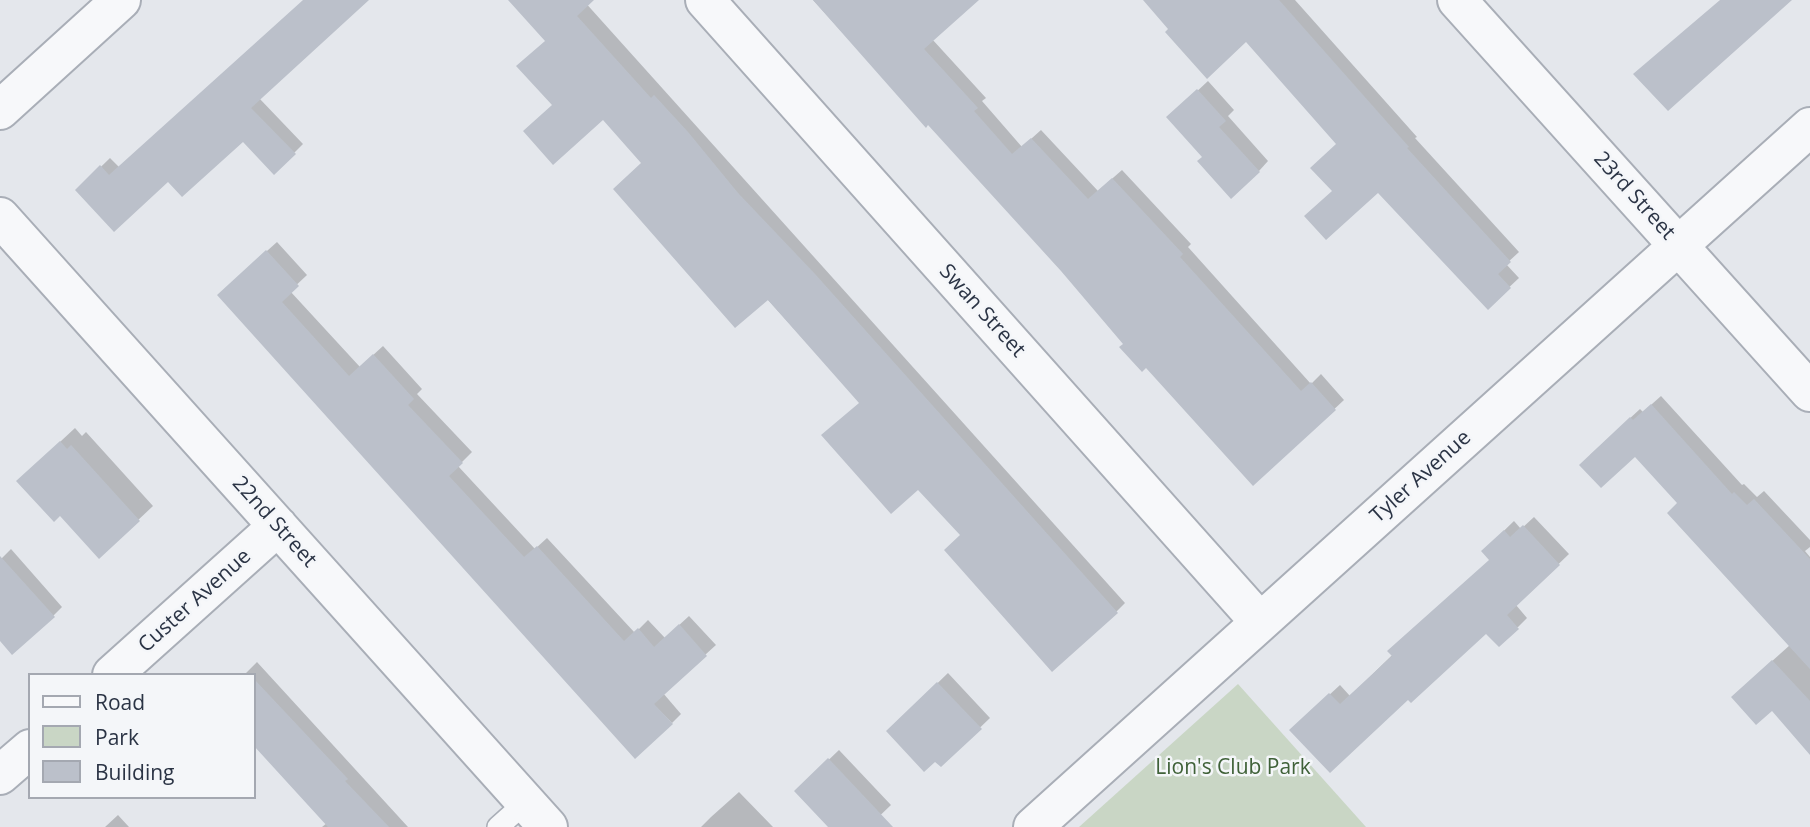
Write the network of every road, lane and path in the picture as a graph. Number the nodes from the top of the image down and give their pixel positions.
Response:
1 (121, 0) edge
2 (705, 0) edge
3 (1457, 0) edge
4 (0, 110) edge
5 (1810, 127) edge
6 (0, 217) edge
7 (1678, 246) junction
8 (1810, 392) edge
9 (278, 526) junction
10 (1260, 622) junction
11 (114, 673) edge
12 (28, 750) edge
13 (0, 775) edge
14 (524, 819) edge
15 (1033, 827) edge

1 - 4 street
2 - 10 street, Swan Street
3 - 7 street, 23rd Street
5 - 7 street, Tyler Avenue
6 - 9 street, 22nd Street
7 - 8 street, 23rd Street
7 - 10 street, Tyler Avenue
9 - 11 street, Custer Avenue
9 - 14 street, 22nd Street
10 - 15 street, Tyler Avenue
12 - 13 street

